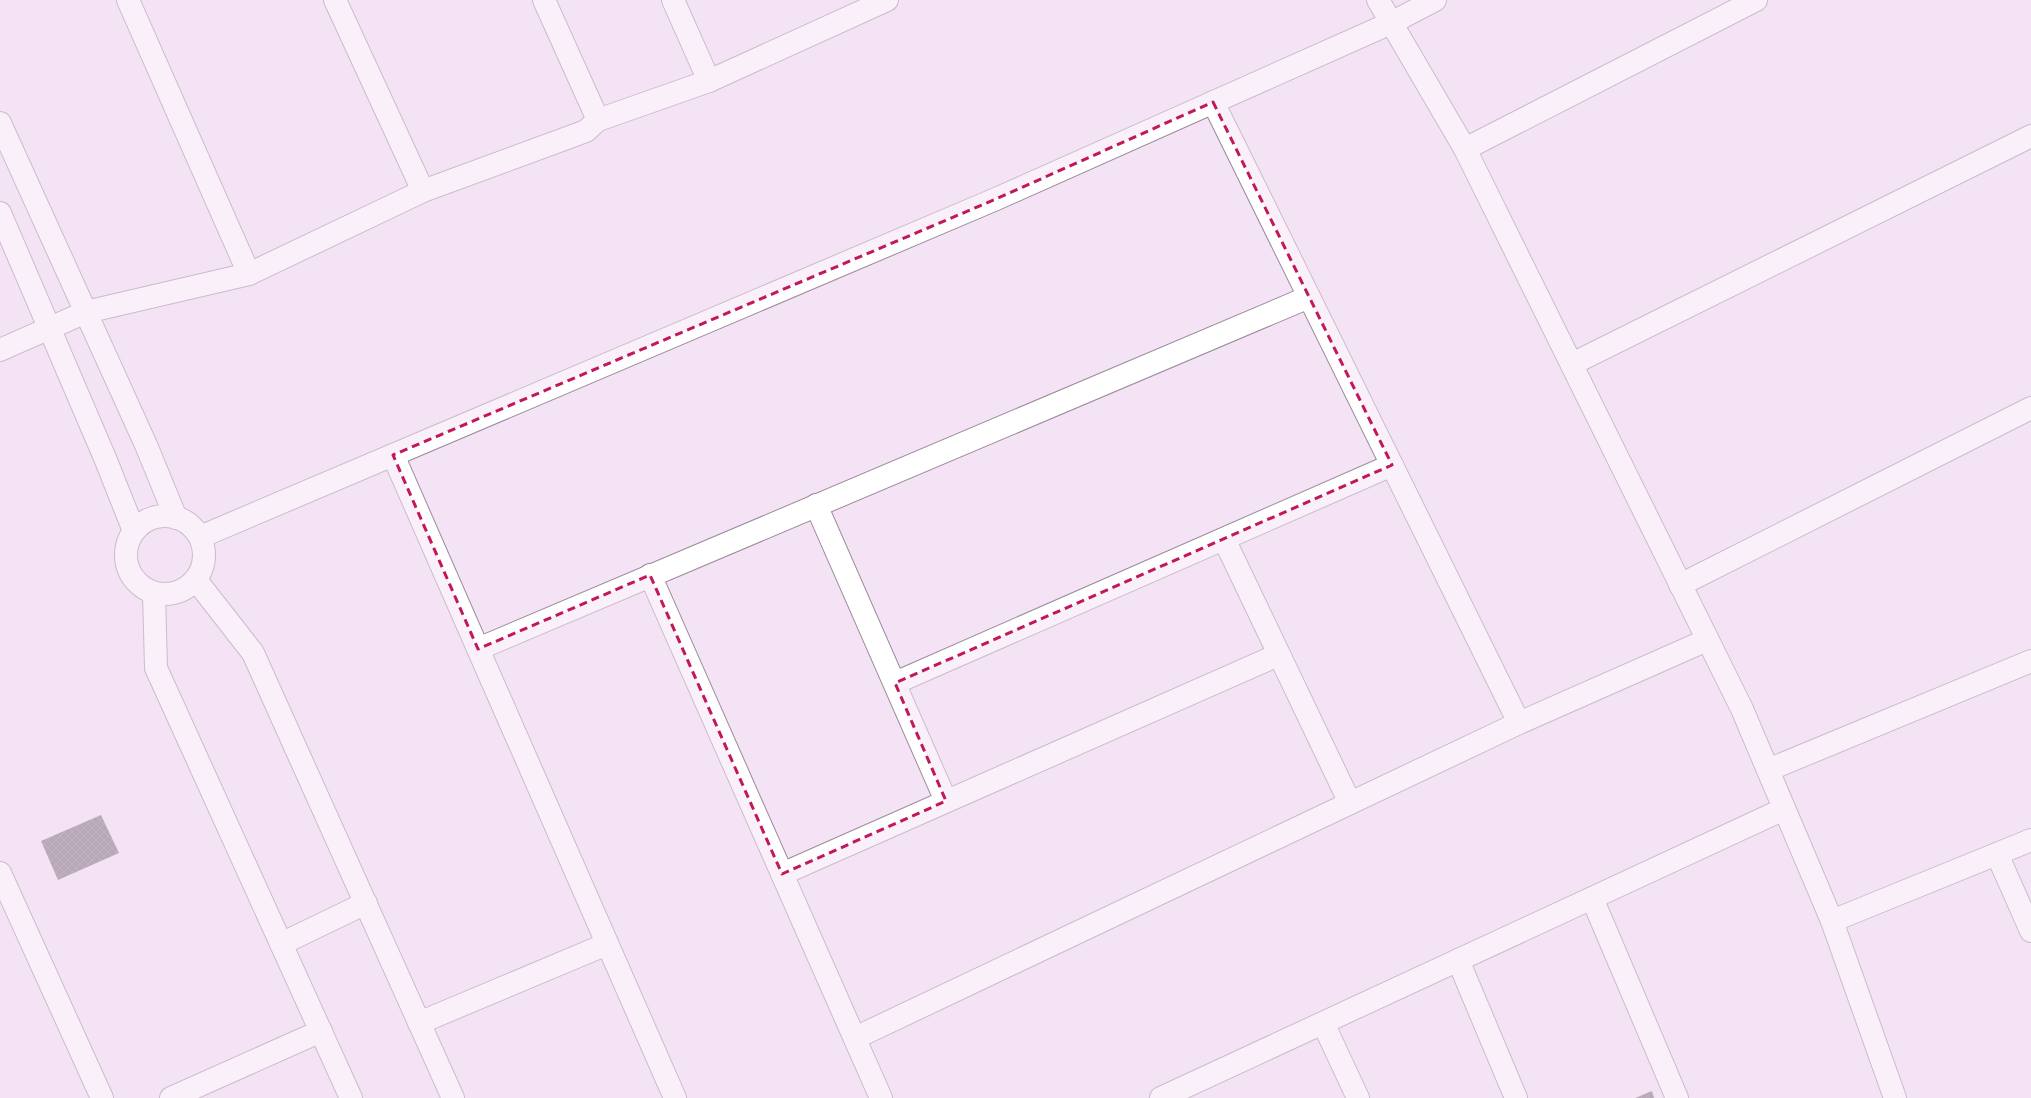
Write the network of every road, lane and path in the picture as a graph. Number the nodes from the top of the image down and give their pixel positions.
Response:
1 (128, 0) edge
2 (335, 0) edge
3 (544, 0) edge
4 (673, 0) edge
5 (1378, 0) edge
6 (1435, 0) edge
7 (1756, 0) edge
8 (882, 1) edge
9 (1392, 23) junction
10 (709, 81) junction
11 (1213, 102) junction
12 (598, 120) junction
13 (0, 123) edge
14 (2031, 136) edge
15 (1465, 149) junction
16 (423, 191) junction
17 (0, 213) edge
18 (249, 274) junction
19 (1309, 297) junction
20 (86, 312) junction
21 (50, 328) junction
22 (0, 350) edge
23 (1572, 364) junction
24 (2031, 408) edge
25 (393, 455) junction
26 (1392, 465) junction
27 (816, 505) junction
28 (176, 518) junction
29 (134, 531) junction
30 (200, 537) junction
31 (1224, 539) junction
32 (650, 576) junction
33 (196, 580) junction
34 (1680, 585) junction
35 (154, 593) junction
36 (1708, 640) junction
37 (478, 648) junction
38 (1278, 655) junction
39 (2031, 661) edge
40 (895, 683) junction
41 (1519, 723) junction
42 (1768, 770) junction
43 (946, 801) junction
44 (1350, 803) junction
45 (1784, 808) junction
46 (2031, 840) edge
47 (1997, 854) junction
48 (0, 873) edge
49 (782, 874) junction
50 (1592, 898) junction
51 (366, 903) junction
52 (1832, 921) junction
53 (2031, 931) edge
54 (281, 944) junction
55 (607, 944) junction
56 (1458, 960) junction
57 (419, 1023) junction
58 (1323, 1023) junction
59 (321, 1031) junction
60 (855, 1038) junction
61 (1195, 1091) edge
62 (451, 1097) edge
63 (102, 1098) edge
64 (171, 1098) edge
65 (351, 1098) edge
66 (675, 1098) edge
67 (881, 1098) edge
68 (1161, 1098) edge
69 (1358, 1098) edge
70 (1516, 1098) edge
71 (1677, 1098) edge
72 (1895, 1098) edge

1 - 18 street
2 - 16 street
3 - 12 street
4 - 10 street
5 - 9 street
6 - 9 street
7 - 15 street
8 - 10 street
9 - 11 street
9 - 15 street
10 - 12 street
11 - 19 street
11 - 25 street
12 - 16 street
13 - 20 street
14 - 23 street
15 - 23 street
16 - 18 street
17 - 21 street
18 - 20 street
19 - 26 street
19 - 27 street
20 - 21 street
20 - 28 street
21 - 22 street
21 - 29 street
23 - 34 street
24 - 34 street
25 - 30 street
25 - 37 street
26 - 31 street
26 - 41 street
27 - 32 street
27 - 40 street
28 - 29 street
28 - 30 street
29 - 35 street
30 - 33 street
31 - 38 street
31 - 40 street
32 - 37 street
32 - 49 street
33 - 35 street
33 - 51 street
34 - 36 street
35 - 54 street
36 - 41 street
36 - 42 street
37 - 55 street
38 - 43 street
38 - 44 street
39 - 42 street
40 - 43 street
41 - 44 street
42 - 45 street
43 - 49 street
44 - 60 street
45 - 50 street
45 - 52 street
46 - 47 street
47 - 52 street
47 - 53 street
48 - 63 street
49 - 60 street
50 - 56 street
50 - 71 street
51 - 54 street
51 - 57 street
52 - 72 street
54 - 59 street
55 - 57 street
55 - 66 street
56 - 58 street
56 - 70 street
57 - 62 street
58 - 61 street
58 - 69 street
59 - 64 street
59 - 65 street
60 - 67 street
61 - 68 street

